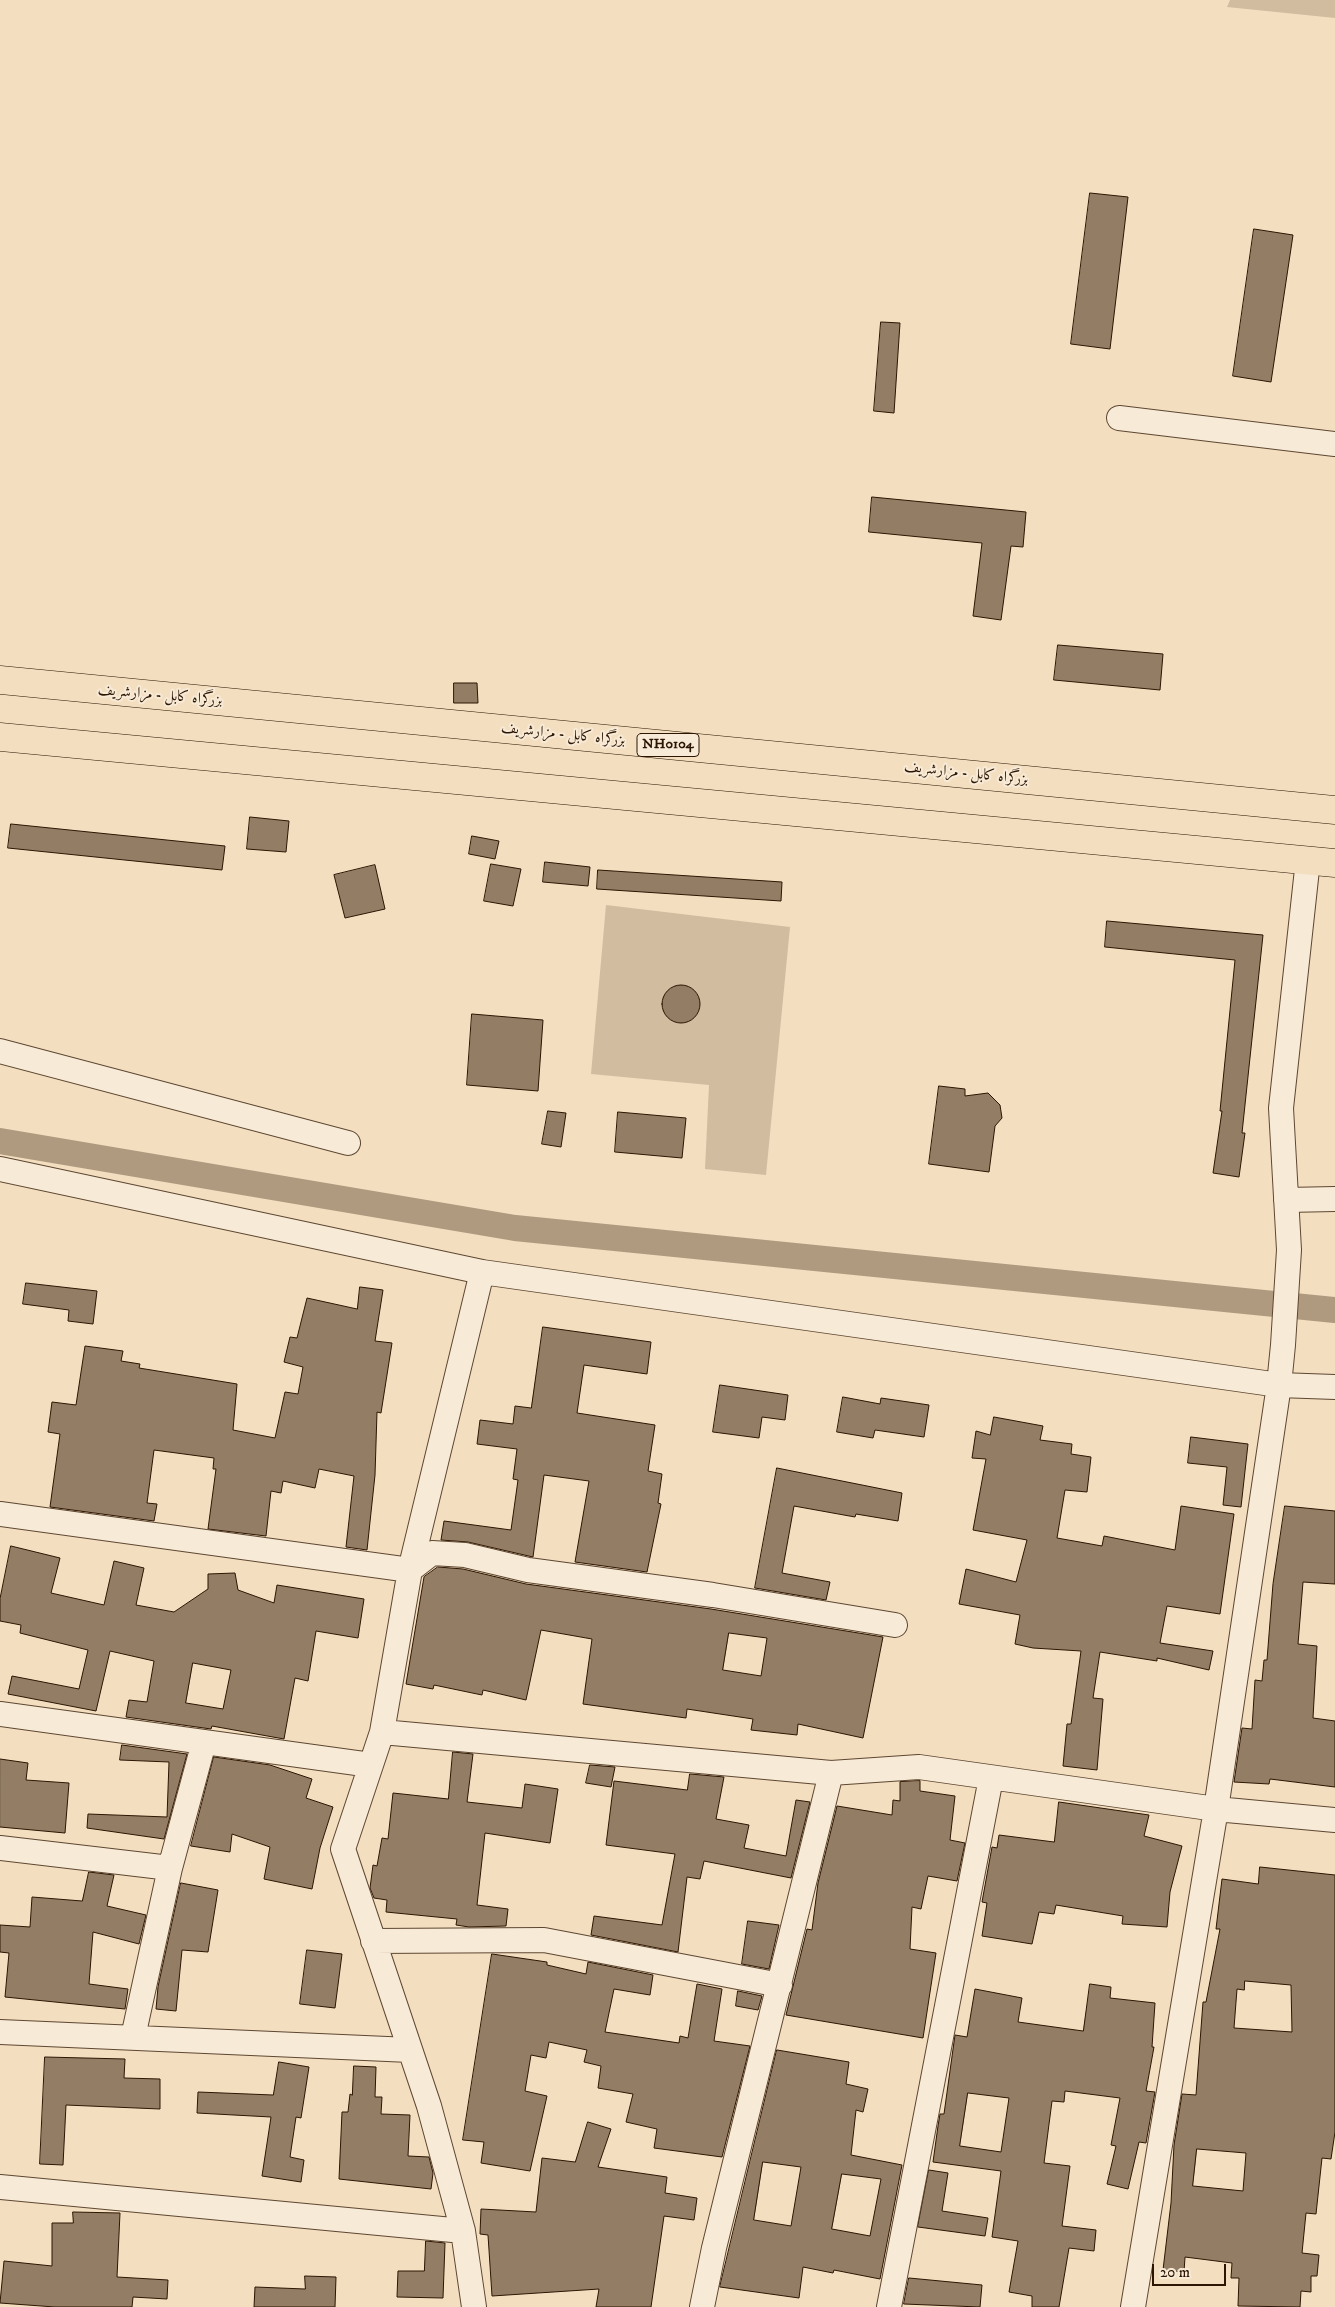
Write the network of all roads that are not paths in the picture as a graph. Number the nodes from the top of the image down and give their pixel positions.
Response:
1 (1119, 418) dead end
2 (1335, 444) edge
3 (0, 680) edge
4 (0, 737) edge
5 (1335, 810) edge
6 (1308, 860) junction
7 (1335, 863) edge
8 (0, 1051) edge
9 (348, 1143) dead end
10 (0, 1169) edge
11 (1335, 1199) edge
12 (1286, 1200) junction
13 (482, 1272) junction
14 (1279, 1385) junction
15 (1335, 1387) edge
16 (0, 1514) edge
17 (410, 1570) junction
18 (895, 1625) dead end
19 (0, 1714) edge
20 (382, 1732) junction
21 (204, 1742) junction
22 (371, 1764) junction
23 (831, 1773) junction
24 (991, 1778) junction
25 (1216, 1809) junction
26 (1335, 1820) edge
27 (0, 1848) edge
28 (170, 1868) junction
29 (373, 1941) junction
30 (780, 1985) junction
31 (0, 2032) edge
32 (133, 2037) junction
33 (410, 2050) junction
34 (0, 2187) edge
35 (463, 2231) junction
36 (474, 2307) edge
37 (702, 2307) edge
38 (889, 2307) edge
39 (1133, 2307) edge

1 - 2 street
3 - 5 highway, بزرگراه کابل - مزارشریف / NH0104
4 - 6 highway
6 - 7 highway
6 - 12 street
8 - 9 street
10 - 13 street
11 - 12 street
12 - 14 street
13 - 14 street
13 - 17 street
14 - 15 street
14 - 25 street
16 - 17 street
17 - 18 street
17 - 20 street
19 - 21 street
20 - 22 street
20 - 23 street
21 - 22 street
21 - 28 street
22 - 29 street
23 - 24 street
23 - 30 street
24 - 25 street
24 - 38 street
25 - 26 street
25 - 39 street
27 - 28 street
28 - 32 street
29 - 30 street
29 - 33 street
30 - 37 street
31 - 32 street
32 - 33 street
33 - 35 street
34 - 35 street
35 - 36 street

